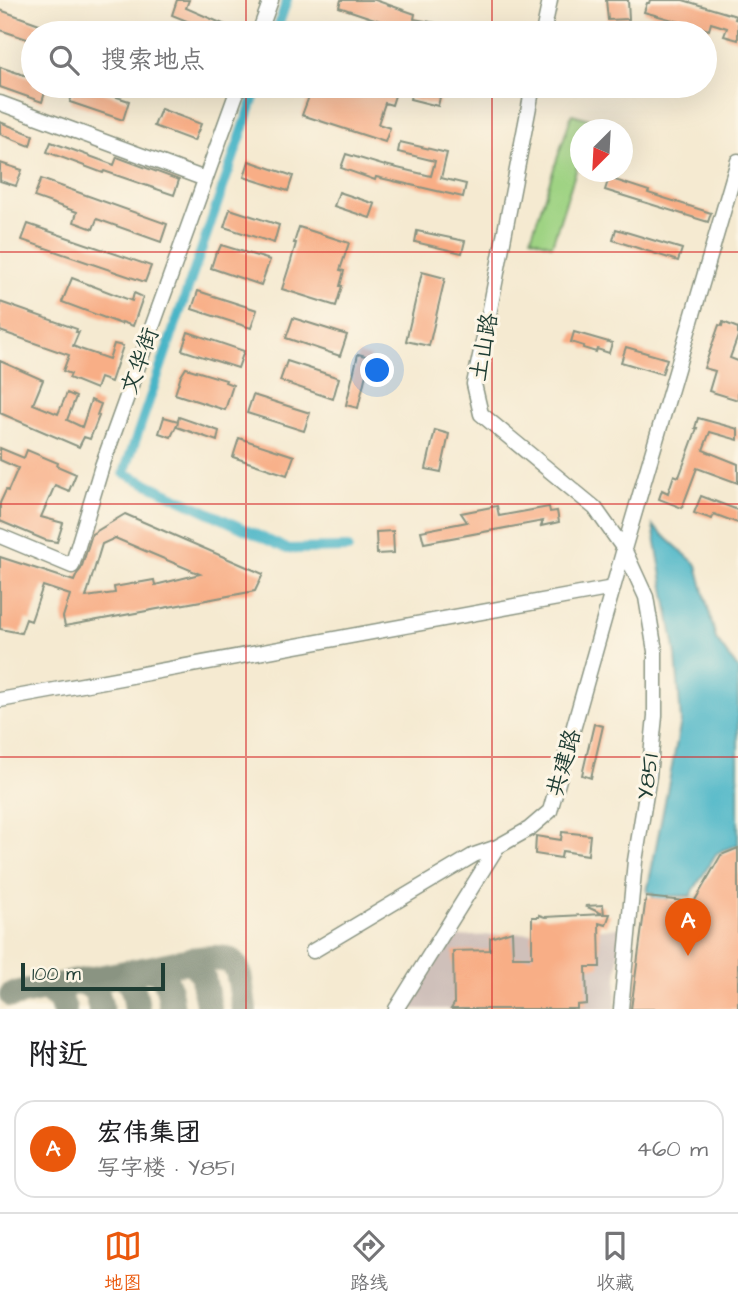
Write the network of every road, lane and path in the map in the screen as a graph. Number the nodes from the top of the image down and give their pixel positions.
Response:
1 (271, 0) edge
2 (550, 0) edge
3 (263, 21) edge
4 (546, 21) edge
5 (235, 98) edge
6 (531, 98) edge
7 (0, 103) edge
8 (738, 161) edge
9 (205, 179) junction
10 (0, 536) edge
11 (624, 549) junction
12 (613, 588) junction
13 (0, 700) edge
14 (497, 847) junction
15 (313, 951) dead end
16 (396, 1009) edge
17 (621, 1009) edge

1 - 3 street
2 - 4 street
5 - 9 street, 文华街
6 - 11 street, 土山路
7 - 9 street
8 - 11 street, 共建路
9 - 10 street, 文华街
11 - 12 street, 共建路
11 - 17 street, Y851
12 - 13 street
12 - 14 street, 共建路
14 - 15 street
14 - 16 street, 共建路

